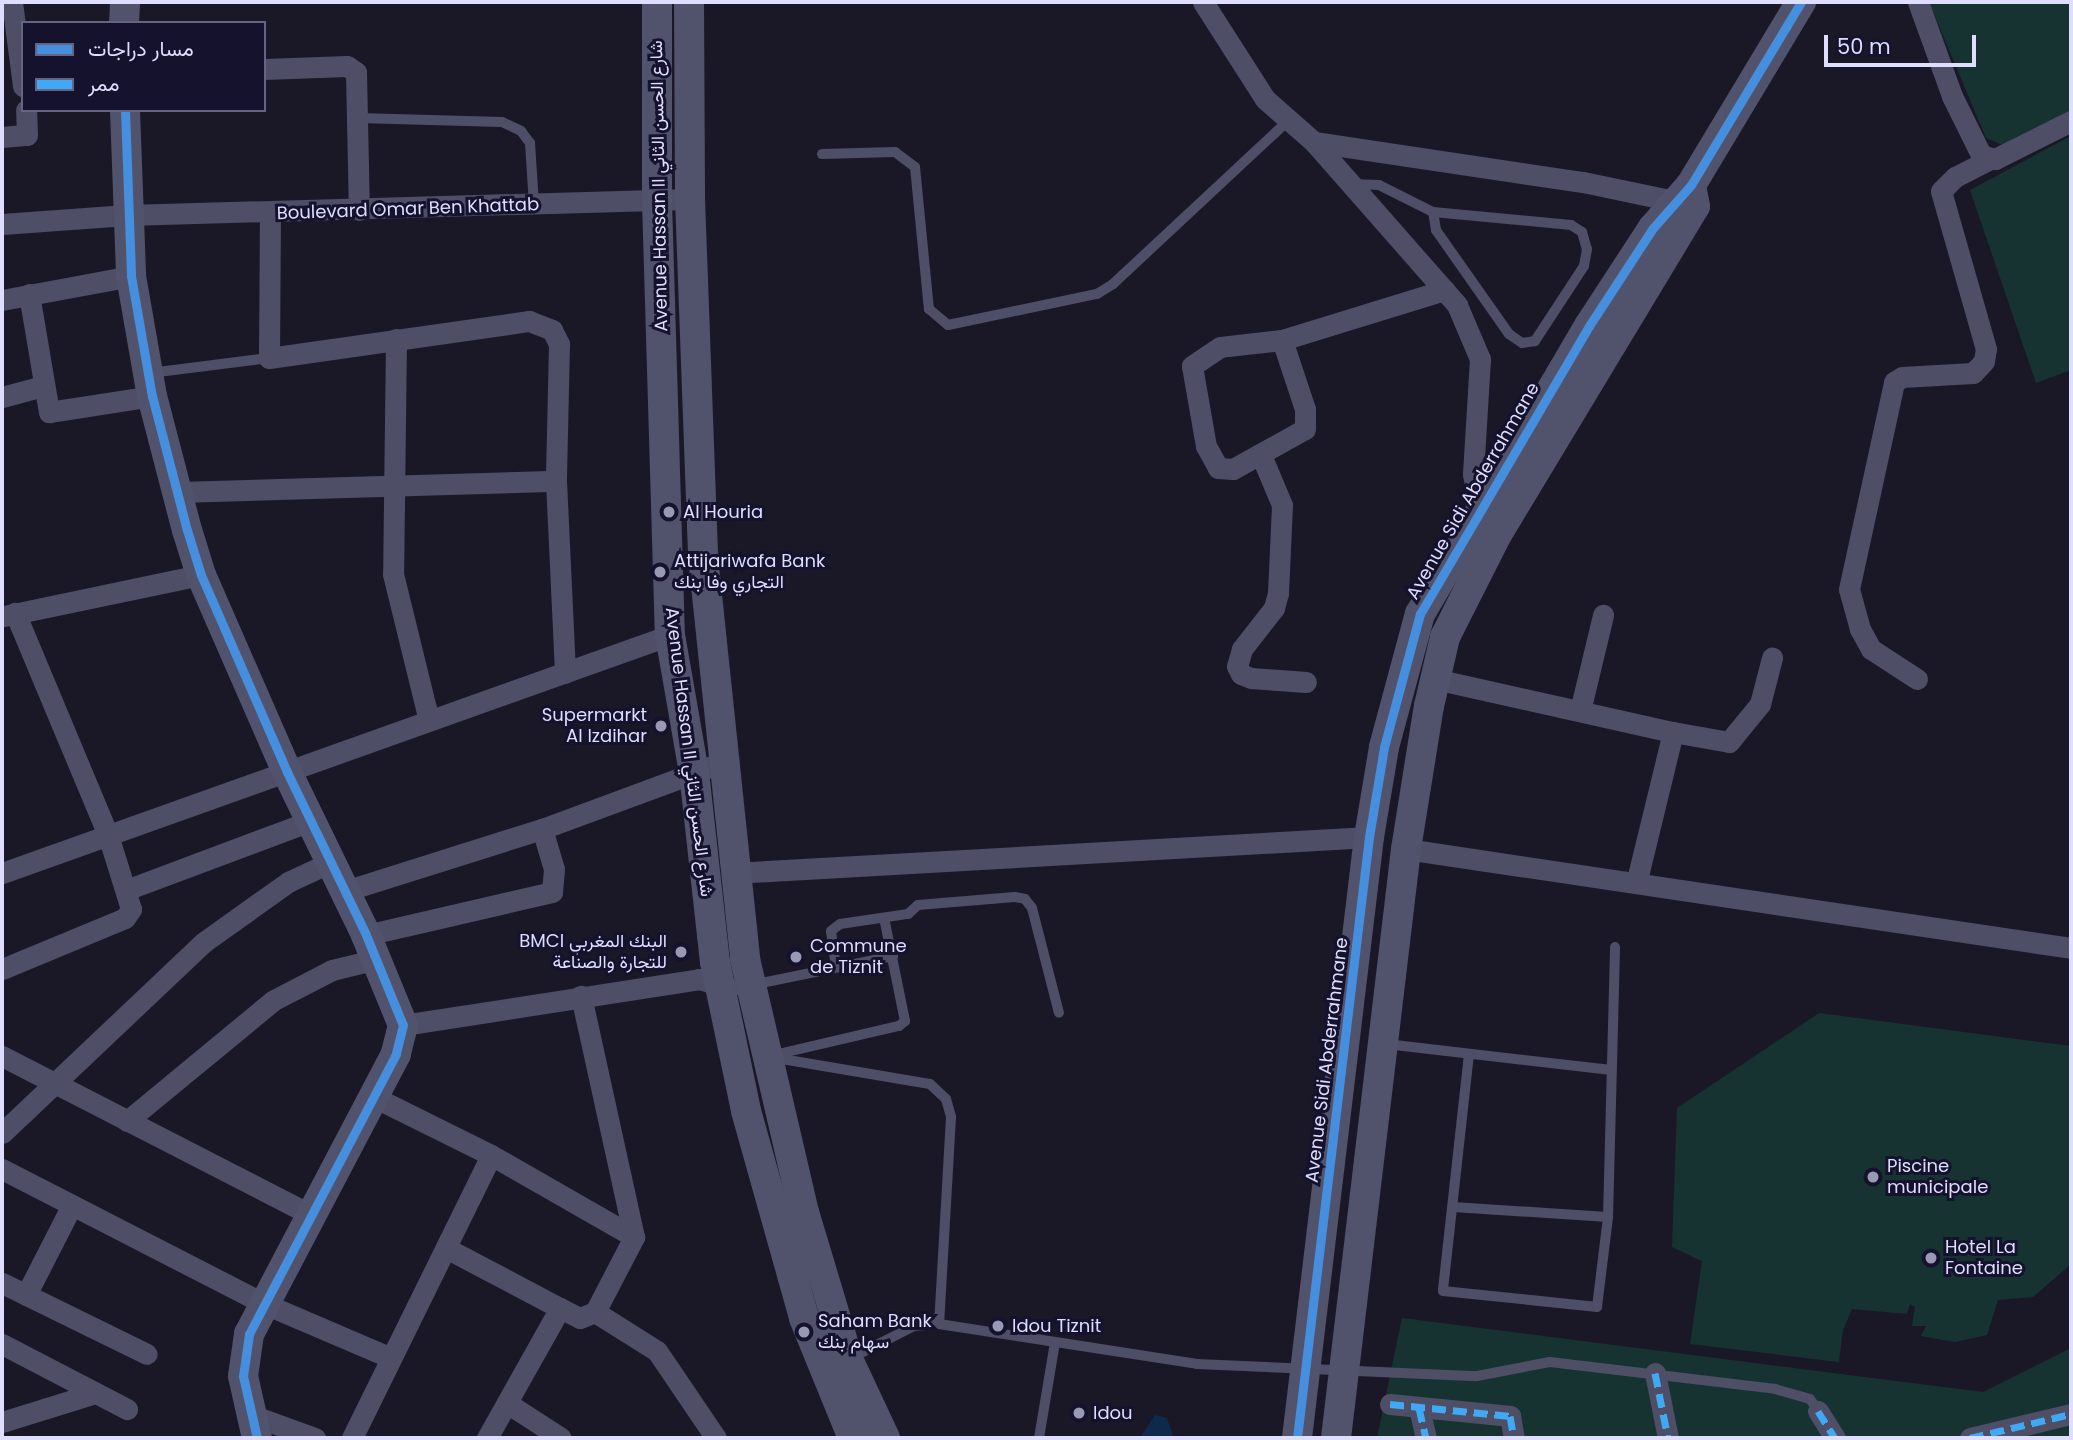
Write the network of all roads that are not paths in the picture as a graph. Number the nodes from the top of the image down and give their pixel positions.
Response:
1 (12, 2) edge
2 (125, 2) edge
3 (1203, 2) edge
4 (1801, 2) edge
5 (1918, 2) edge
6 (657, 4) edge
7 (689, 5) edge
8 (124, 21) edge
9 (266, 69) edge
10 (21, 71) edge
11 (26, 112) edge
12 (125, 112) edge
13 (358, 118) junction
14 (1288, 121) junction
15 (2071, 121) edge
16 (2, 137) edge
17 (1314, 142) junction
18 (822, 155) dead end
19 (1989, 160) junction
20 (1352, 184) junction
21 (1687, 197) junction
22 (690, 199) junction
23 (657, 201) junction
24 (534, 205) junction
25 (359, 211) junction
26 (1433, 212) junction
27 (270, 213) junction
28 (127, 215) junction
29 (2, 224) edge
30 (131, 276) junction
31 (1445, 290) junction
32 (29, 294) junction
33 (2, 300) edge
34 (396, 339) junction
35 (1282, 340) junction
36 (269, 358) junction
37 (150, 385) junction
38 (44, 386) junction
39 (2, 397) edge
40 (1261, 455) junction
41 (556, 481) junction
42 (393, 484) junction
43 (178, 492) junction
44 (1478, 513) junction
45 (1496, 536) junction
46 (668, 557) junction
47 (703, 557) junction
48 (201, 575) junction
49 (8, 615) edge
50 (1603, 615) dead end
51 (670, 635) junction
52 (1772, 658) dead end
53 (565, 673) junction
54 (1435, 679) junction
55 (1917, 679) dead end
56 (1306, 682) dead end
57 (1580, 711) junction
58 (429, 721) junction
59 (1673, 732) junction
60 (723, 762) junction
61 (287, 772) junction
62 (694, 772) junction
63 (311, 821) junction
64 (542, 830) junction
65 (108, 835) junction
66 (1369, 837) junction
67 (1406, 849) junction
68 (331, 862) junction
69 (2, 873) edge
70 (733, 873) junction
71 (1637, 880) junction
72 (126, 890) junction
73 (345, 891) junction
74 (884, 918) junction
75 (372, 947) junction
76 (1615, 947) dead end
77 (2071, 948) edge
78 (893, 956) junction
79 (836, 967) junction
80 (2, 969) edge
81 (726, 975) junction
82 (581, 996) junction
83 (1059, 1013) dead end
84 (403, 1025) junction
85 (1345, 1039) junction
86 (1383, 1044) junction
87 (1469, 1054) junction
88 (2, 1056) edge
89 (764, 1056) junction
90 (1612, 1070) junction
91 (53, 1082) junction
92 (373, 1097) junction
93 (127, 1121) junction
94 (2, 1133) edge
95 (491, 1155) junction
96 (2, 1169) edge
97 (72, 1205) junction
98 (1453, 1207) junction
99 (311, 1215) junction
100 (1608, 1217) junction
101 (634, 1237) junction
102 (446, 1248) junction
103 (2, 1283) edge
104 (26, 1295) junction
105 (265, 1304) junction
106 (560, 1307) junction
107 (596, 1312) junction
108 (939, 1324) junction
109 (1055, 1342) junction
110 (2, 1344) edge
111 (147, 1354) dead end
112 (391, 1358) junction
113 (848, 1359) junction
114 (1308, 1365) junction
115 (1345, 1368) junction
116 (1655, 1373) junction
117 (95, 1393) junction
118 (507, 1403) junction
119 (1390, 1404) dead end
120 (1419, 1408) junction
121 (127, 1409) dead end
122 (1818, 1410) joint
123 (2071, 1414) edge
124 (2, 1422) edge
125 (254, 1426) edge
126 (705, 1434) edge
127 (2006, 1434) edge
128 (315, 1438) edge
129 (352, 1438) edge
130 (487, 1438) edge
131 (561, 1438) edge
132 (853, 1438) edge
133 (885, 1438) edge
134 (1039, 1438) edge
135 (1297, 1438) edge
136 (1336, 1438) edge
137 (1426, 1438) edge
138 (1514, 1438) edge
139 (1668, 1438) edge
140 (1835, 1438) edge
141 (1970, 1438) edge

1 - 10 street
2 - 8 street
3 - 14 street
4 - 21 street, Avenue Sidi Abderrahmane
5 - 19 street
6 - 7 street
6 - 23 street, Avenue Hassan II شارع الحسن الثاني
7 - 22 street, Avenue Hassan II شارع الحسن الثاني
9 - 13 street
11 - 16 street
12 - 28 street
13 - 24 lane
13 - 25 street
14 - 17 street
14 - 18 lane
15 - 19 street
17 - 20 street
17 - 21 street
19 - 55 street
20 - 26 lane
20 - 31 street
21 - 44 street, Avenue Sidi Abderrahmane
21 - 45 street, Avenue Sidi Abderrahmane
22 - 23 street, Boulevard Omar Ben Khattab
22 - 47 street, Avenue Hassan II شارع الحسن الثاني
23 - 24 street, Boulevard Omar Ben Khattab
23 - 46 street, Avenue Hassan II شارع الحسن الثاني
24 - 25 street, Boulevard Omar Ben Khattab
25 - 27 street, Boulevard Omar Ben Khattab
26 - 26 lane
27 - 28 street, Boulevard Omar Ben Khattab
27 - 36 street
28 - 29 street, Boulevard Omar Ben Khattab
28 - 30 street
30 - 32 street
30 - 37 street
31 - 35 street
31 - 44 street
32 - 33 street
32 - 38 street
34 - 36 street
34 - 41 street
34 - 42 street
35 - 40 street
35 - 40 street
36 - 37 lane
37 - 38 street
37 - 43 street
38 - 39 street
40 - 56 street
41 - 42 street
41 - 53 street
42 - 43 street
42 - 58 street
43 - 48 street
44 - 45 street
44 - 66 street, Avenue Sidi Abderrahmane
45 - 54 street, Avenue Sidi Abderrahmane
46 - 47 street
46 - 51 street, Avenue Hassan II شارع الحسن الثاني
47 - 60 street, Avenue Hassan II شارع الحسن الثاني
48 - 49 street
48 - 61 street
49 - 65 street
50 - 57 street
51 - 53 street
51 - 62 street, Avenue Hassan II شارع الحسن الثاني
52 - 59 street
53 - 58 street
54 - 57 street
54 - 67 street, Avenue Sidi Abderrahmane
57 - 59 street
58 - 61 street
59 - 71 street
60 - 62 street
60 - 70 street, Avenue Hassan II شارع الحسن الثاني
61 - 63 street
61 - 65 street
62 - 64 street
62 - 81 street, Avenue Hassan II شارع الحسن الثاني
63 - 68 street
63 - 72 street
64 - 73 street
64 - 75 street
65 - 69 street
65 - 72 street
66 - 70 street
66 - 85 street, Avenue Sidi Abderrahmane
67 - 71 street
67 - 86 street, Avenue Sidi Abderrahmane
68 - 73 street
68 - 91 street
70 - 81 street, Avenue Hassan II شارع الحسن الثاني
71 - 77 street
72 - 80 street
73 - 75 street
74 - 78 lane
74 - 79 lane
74 - 83 lane
75 - 84 street
75 - 93 street
76 - 90 lane
78 - 79 lane
78 - 89 lane
79 - 81 lane
81 - 82 street
81 - 89 street, Avenue Hassan II شارع الحسن الثاني
81 - 132 street, Avenue Hassan II شارع الحسن الثاني
82 - 84 street
82 - 101 street
84 - 92 street
85 - 86 street, Avenue Sidi Abderrahmane
85 - 114 street, Avenue Sidi Abderrahmane
86 - 87 lane
86 - 115 street, Avenue Sidi Abderrahmane
87 - 90 lane
87 - 98 lane
88 - 91 street
89 - 108 lane
89 - 113 street, Avenue Hassan II شارع الحسن الثاني
90 - 100 lane
91 - 93 street
91 - 94 street
92 - 95 street
92 - 99 street
93 - 99 street
95 - 101 street
95 - 102 street
96 - 97 street
97 - 104 street
97 - 105 street
98 - 100 lane
98 - 100 lane
99 - 105 street
101 - 107 street
102 - 106 street
102 - 112 street
103 - 104 street
104 - 111 street
105 - 112 street
105 - 125 street
106 - 107 street
106 - 118 street
107 - 126 street
108 - 109 lane
108 - 113 lane
109 - 114 lane
109 - 134 lane
110 - 117 street
112 - 129 street
113 - 133 street, Avenue Hassan II شارع الحسن الثاني
114 - 115 lane
114 - 135 street, Avenue Sidi Abderrahmane
115 - 116 lane
115 - 136 street, Avenue Sidi Abderrahmane
116 - 122 lane
116 - 139 street
117 - 121 street
117 - 124 street
118 - 130 street
118 - 131 street
119 - 120 street
120 - 137 street
120 - 138 street
122 - 140 street
123 - 127 street
125 - 128 street
127 - 141 street

